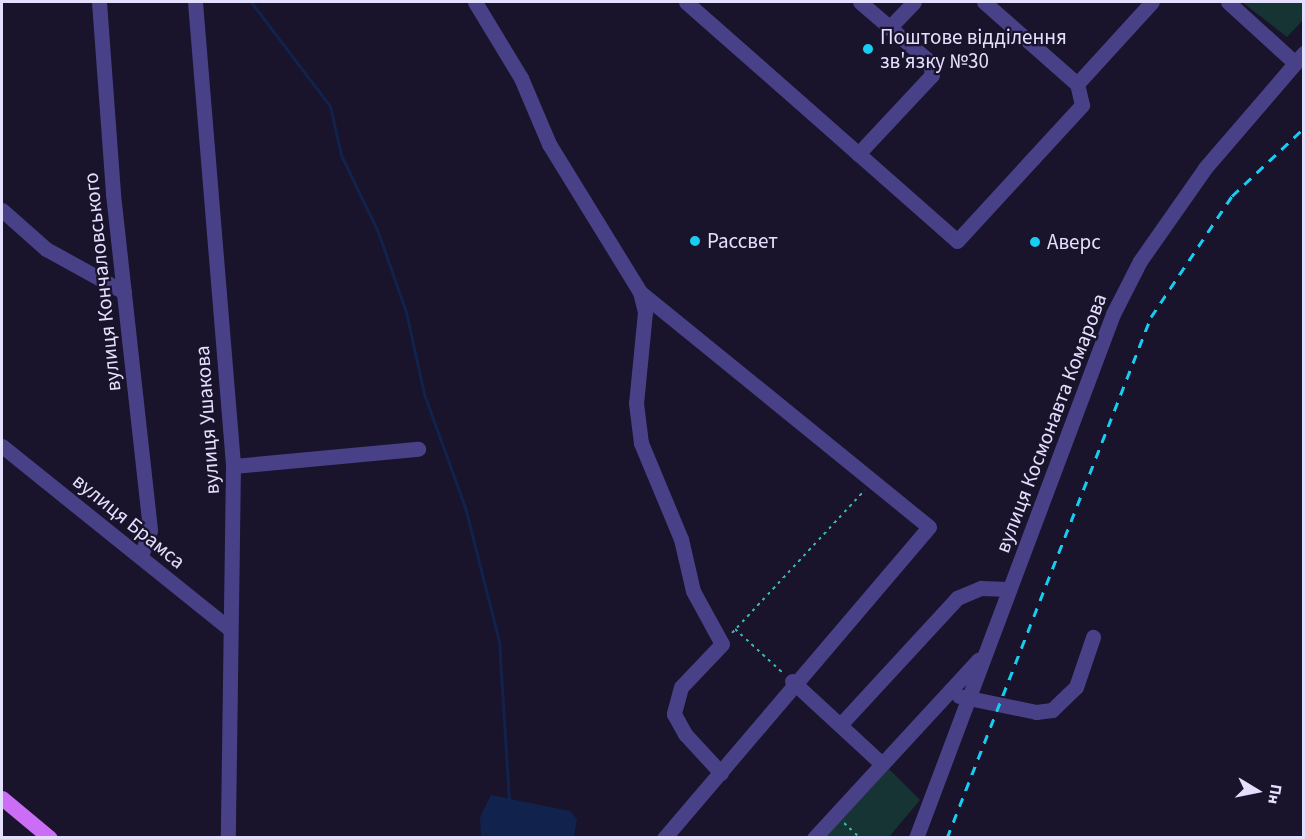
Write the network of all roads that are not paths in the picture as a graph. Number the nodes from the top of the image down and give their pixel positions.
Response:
1 (99, 2) edge
2 (195, 2) edge
3 (493, 2) edge
4 (686, 2) edge
5 (860, 2) edge
6 (914, 2) edge
7 (984, 2) edge
8 (1150, 2) edge
9 (1228, 2) edge
10 (479, 7) edge
11 (889, 28) junction
12 (1299, 57) edge
13 (1077, 84) junction
14 (858, 154) junction
15 (2, 210) edge
16 (124, 292) junction
17 (640, 292) junction
18 (2, 446) edge
19 (418, 449) dead end
20 (233, 466) junction
21 (141, 556) junction
22 (1009, 589) junction
23 (230, 629) junction
24 (1093, 637) dead end
25 (985, 653) junction
26 (792, 681) junction
27 (969, 697) junction
28 (944, 698) junction
29 (840, 725) junction
30 (882, 764) junction
31 (721, 773) junction
32 (2, 798) edge
33 (50, 837) edge
34 (228, 837) edge
35 (664, 837) edge
36 (814, 837) edge
37 (916, 837) edge

1 - 16 street, вулиця Кончаловського
2 - 20 street, вулиця Ушакова
3 - 10 street
4 - 14 street
5 - 11 street
6 - 11 street
7 - 13 street
8 - 13 street
9 - 12 street
10 - 17 street
11 - 14 street
12 - 22 street, вулиця Космонавта Комарова
13 - 14 street
15 - 16 street
16 - 21 street, вулиця Кончаловського
17 - 26 street
17 - 31 street
18 - 21 street, вулиця Брамса
19 - 20 street
20 - 23 street, вулиця Ушакова
21 - 23 street, вулиця Брамса
22 - 25 street, вулиця Космонавта Комарова
22 - 29 street
23 - 34 street, вулиця Ушакова
24 - 27 street
25 - 27 street, вулиця Космонавта Комарова
25 - 28 street
26 - 29 street
26 - 31 street
27 - 28 street
27 - 37 street, вулиця Космонавта Комарова
28 - 30 street
29 - 30 street
30 - 36 street
31 - 35 street
32 - 33 main road

